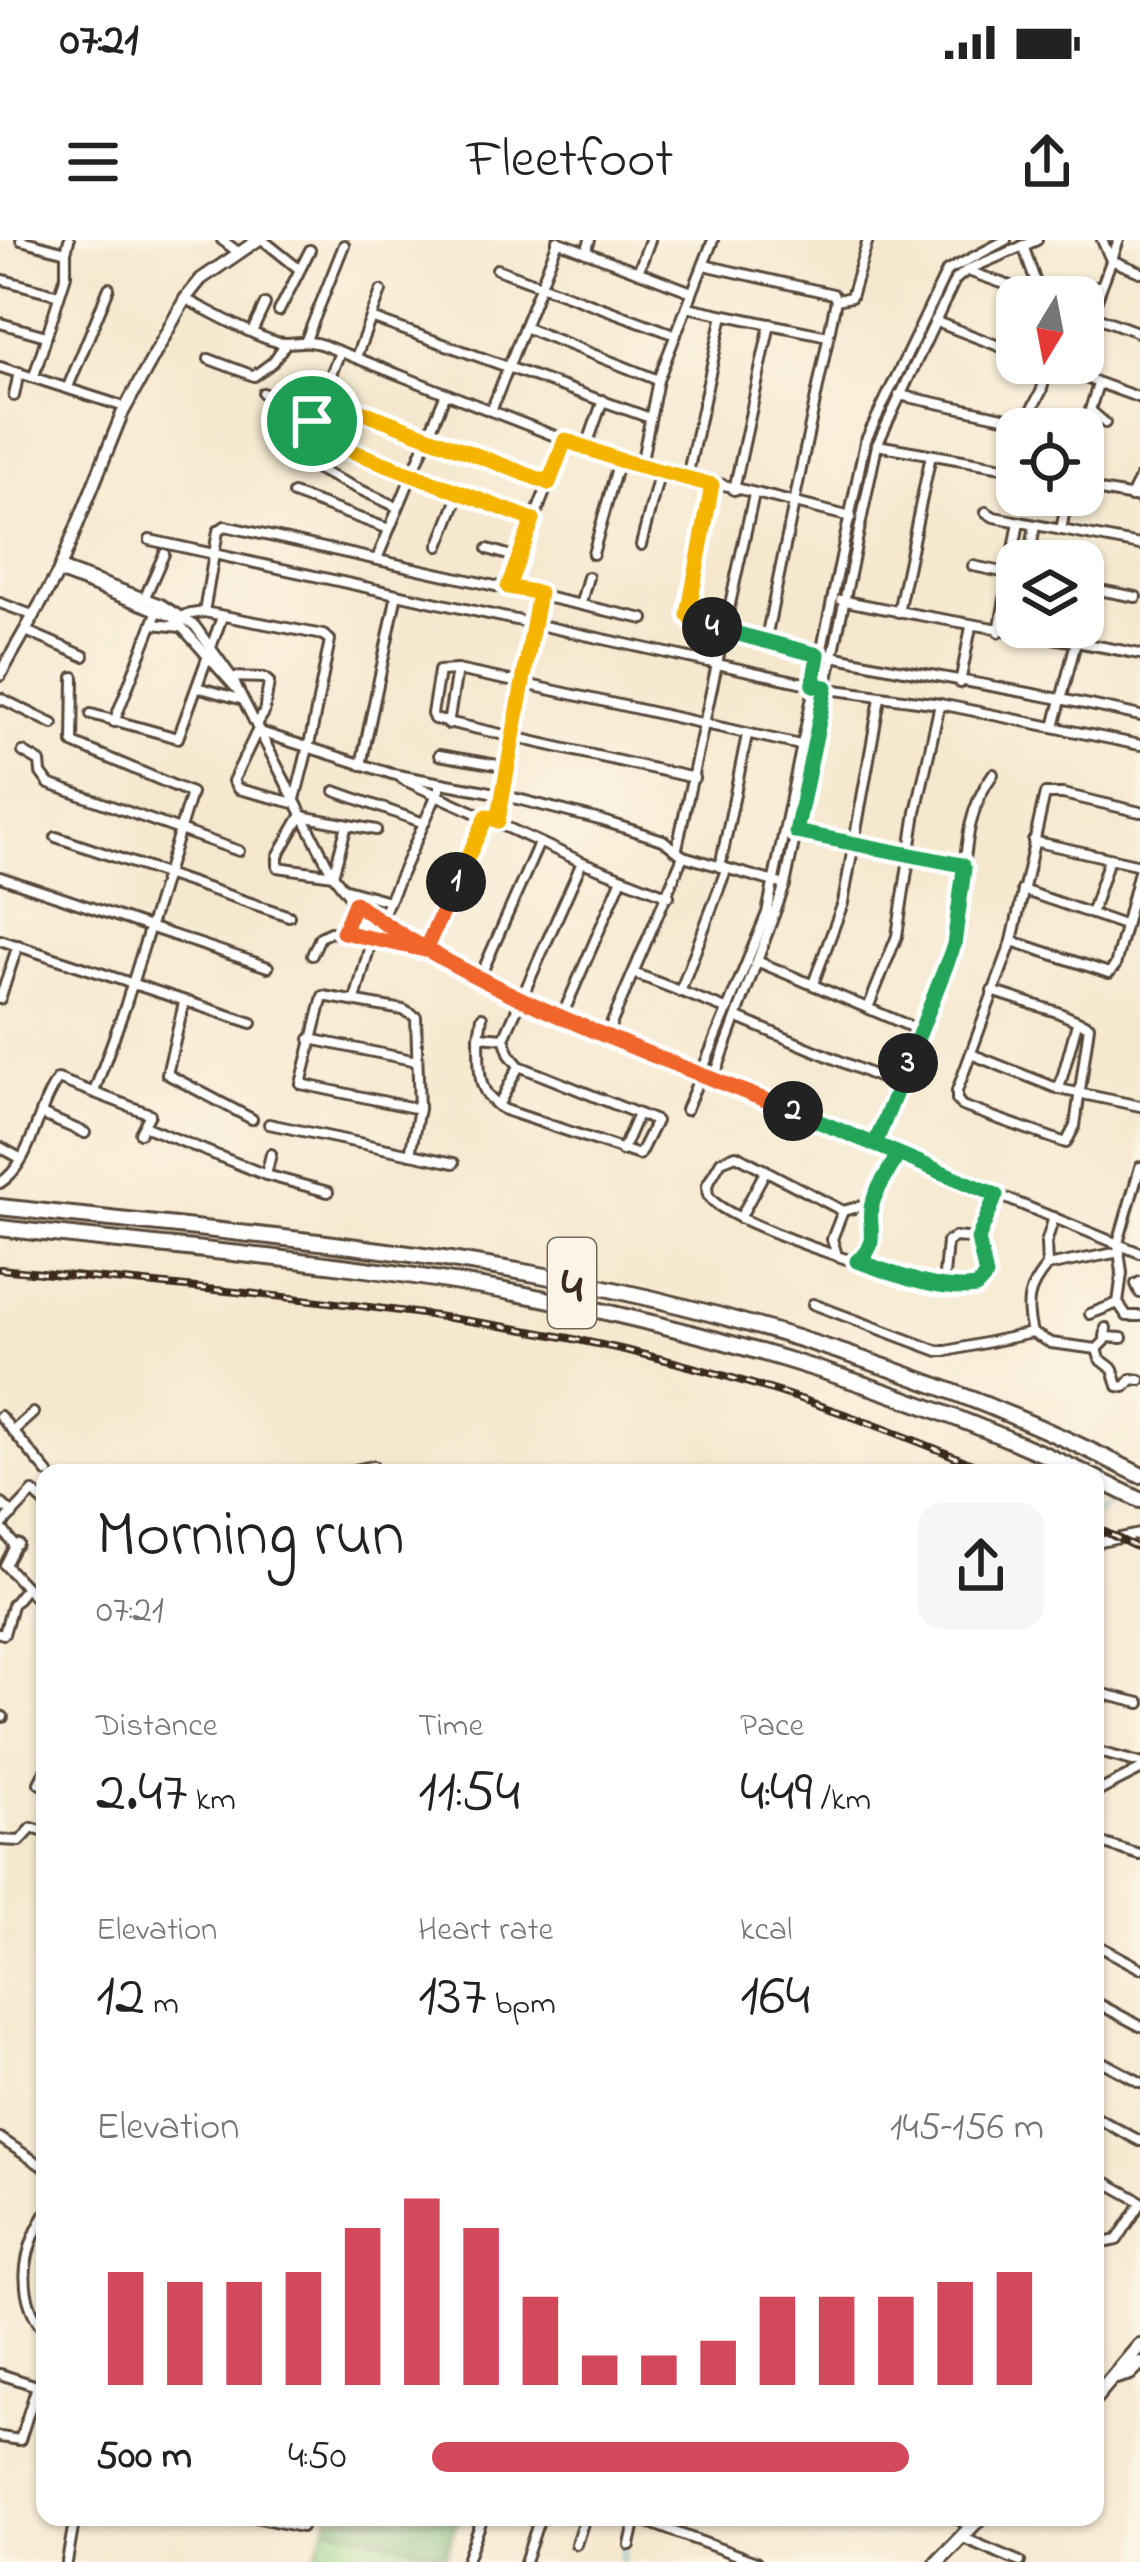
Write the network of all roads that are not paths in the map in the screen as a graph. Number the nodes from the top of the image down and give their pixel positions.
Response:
1 (20, 240) edge
2 (69, 240) edge
3 (222, 240) edge
4 (261, 240) edge
5 (557, 240) edge
6 (590, 240) edge
7 (650, 240) edge
8 (713, 240) edge
9 (868, 240) edge
10 (1006, 240) edge
11 (1037, 240) edge
12 (1102, 240) edge
13 (1119, 240) edge
14 (344, 244) dead end
15 (1023, 245) junction
16 (310, 250) dead end
17 (66, 252) junction
18 (586, 252) junction
19 (238, 253) junction
20 (1112, 260) junction
21 (704, 265) junction
22 (299, 269) junction
23 (496, 269) dead end
24 (967, 270) junction
25 (638, 272) junction
26 (1140, 272) edge
27 (1034, 276) edge
28 (0, 279) edge
29 (1104, 279) edge
30 (996, 281) edge
31 (541, 285) junction
32 (109, 288) dead end
33 (381, 291) dead end
34 (692, 292) junction
35 (59, 296) junction
36 (184, 299) junction
37 (836, 301) junction
38 (265, 304) dead end
39 (687, 307) junction
40 (279, 311) dead end
41 (723, 315) junction
42 (371, 318) junction
43 (1104, 320) edge
44 (934, 321) junction
45 (0, 322) edge
46 (770, 324) junction
47 (524, 327) junction
48 (252, 332) junction
49 (1140, 333) edge
50 (676, 335) junction
51 (46, 336) junction
52 (829, 336) junction
53 (306, 340) junction
54 (286, 343) junction
55 (996, 345) edge
56 (340, 352) junction
57 (356, 358) junction
58 (209, 359) dead end
59 (0, 367) edge
60 (508, 368) junction
61 (19, 372) junction
62 (34, 376) junction
63 (658, 380) junction
64 (1097, 384) joint
65 (68, 387) junction
66 (263, 393) dead end
67 (446, 393) junction
68 (899, 395) junction
69 (14, 396) dead end
70 (322, 396) junction
71 (1140, 398) edge
72 (603, 400) junction
73 (125, 407) junction
74 (491, 411) junction
75 (650, 418) junction
76 (996, 419) edge
77 (312, 421) junction
78 (1105, 423) dead end
79 (307, 434) junction
80 (426, 437) junction
81 (565, 440) junction
82 (877, 446) junction
83 (586, 448) junction
84 (931, 455) junction
85 (619, 460) junction
86 (641, 465) junction
87 (996, 466) edge
88 (660, 470) junction
89 (410, 473) junction
90 (687, 477) junction
91 (1140, 478) edge
92 (549, 483) junction
93 (712, 485) junction
94 (734, 490) junction
95 (1104, 492) edge
96 (460, 493) junction
97 (293, 494) dead end
98 (754, 494) junction
99 (1135, 498) edge
100 (794, 503) junction
101 (397, 507) junction
102 (986, 512) dead end
103 (1063, 516) edge
104 (855, 518) junction
105 (533, 520) junction
106 (1019, 522) junction
107 (1035, 525) junction
108 (389, 529) junction
109 (1060, 530) junction
110 (150, 540) dead end
111 (1017, 540) edge
112 (1032, 540) edge
113 (1140, 544) edge
114 (641, 545) dead end
115 (439, 546) dead end
116 (488, 549) dead end
117 (164, 554) dead end
118 (593, 554) dead end
119 (213, 556) junction
120 (518, 558) junction
121 (377, 559) junction
122 (973, 566) dead end
123 (59, 570) junction
124 (996, 571) edge
125 (588, 578) dead end
126 (508, 587) junction
127 (1104, 591) edge
128 (539, 593) junction
129 (398, 594) junction
130 (130, 596) junction
131 (145, 597) junction
132 (1136, 597) dead end
133 (837, 599) junction
134 (581, 602) junction
135 (0, 603) edge
136 (160, 607) junction
137 (204, 612) junction
138 (898, 612) junction
139 (184, 615) junction
140 (35, 616) junction
141 (222, 616) junction
142 (644, 619) dead end
143 (535, 623) junction
144 (153, 624) junction
145 (190, 627) junction
146 (970, 627) junction
147 (726, 631) junction
148 (26, 632) junction
149 (996, 632) edge
150 (765, 643) junction
151 (1104, 647) edge
152 (1074, 648) edge
153 (210, 651) junction
154 (1140, 654) edge
155 (84, 656) dead end
156 (826, 656) junction
157 (715, 664) junction
158 (457, 670) junction
159 (0, 675) edge
160 (74, 677) dead end
161 (229, 678) junction
162 (525, 683) junction
163 (960, 683) junction
164 (820, 686) junction
165 (196, 687) junction
166 (0, 698) edge
167 (880, 698) junction
168 (1062, 698) junction
169 (242, 700) junction
170 (940, 704) junction
171 (91, 714) dead end
172 (1140, 716) edge
173 (114, 722) junction
174 (53, 724) dead end
175 (448, 724) junction
176 (705, 724) junction
177 (1054, 727) junction
178 (256, 729) junction
179 (747, 735) junction
180 (514, 739) junction
181 (1140, 745) edge
182 (800, 746) junction
183 (308, 748) junction
184 (23, 752) dead end
185 (439, 755) dead end
186 (361, 765) junction
187 (509, 767) junction
188 (993, 774) dead end
189 (392, 775) junction
190 (694, 778) junction
191 (442, 783) junction
192 (335, 791) dead end
193 (503, 796) junction
194 (436, 797) junction
195 (294, 803) junction
196 (1140, 812) edge
197 (301, 815) junction
198 (487, 816) junction
199 (498, 821) junction
200 (424, 823) junction
201 (347, 824) junction
202 (376, 830) dead end
203 (178, 831) junction
204 (796, 832) junction
205 (56, 837) dead end
206 (1034, 841) junction
207 (539, 843) junction
208 (852, 844) junction
209 (239, 851) dead end
210 (680, 852) junction
211 (913, 854) junction
212 (1109, 858) junction
213 (582, 862) junction
214 (962, 865) junction
215 (1140, 866) edge
216 (723, 868) junction
217 (333, 875) junction
218 (163, 876) junction
219 (0, 877) edge
220 (622, 878) junction
221 (779, 884) junction
222 (344, 889) junction
223 (1022, 890) junction
224 (669, 896) junction
225 (389, 901) junction
226 (355, 903) junction
227 (1128, 912) junction
228 (1091, 914) junction
229 (1140, 914) edge
230 (289, 916) dead end
231 (380, 921) junction
232 (1124, 925) junction
233 (147, 927) junction
234 (343, 932) junction
235 (373, 938) junction
236 (0, 940) edge
237 (1012, 940) junction
238 (18, 946) junction
239 (421, 948) junction
240 (311, 955) dead end
241 (759, 962) junction
242 (268, 967) dead end
243 (636, 974) junction
244 (480, 977) junction
245 (130, 984) junction
246 (813, 985) junction
247 (680, 992) junction
248 (992, 992) junction
249 (524, 997) junction
250 (0, 999) edge
251 (355, 1000) junction
252 (184, 1003) junction
253 (868, 1008) junction
254 (728, 1010) junction
255 (562, 1014) junction
256 (482, 1017) dead end
257 (738, 1018) junction
258 (252, 1023) dead end
259 (1077, 1023) junction
260 (921, 1030) junction
261 (607, 1034) junction
262 (479, 1036) junction
263 (503, 1038) junction
264 (310, 1039) junction
265 (971, 1054) junction
266 (417, 1061) junction
267 (519, 1066) junction
268 (709, 1076) junction
269 (899, 1086) junction
270 (1059, 1089) junction
271 (94, 1091) junction
272 (1081, 1092) junction
273 (498, 1106) junction
274 (1140, 1106) edge
275 (419, 1109) junction
276 (686, 1110) dead end
277 (40, 1114) junction
278 (638, 1114) junction
279 (251, 1119) dead end
280 (269, 1124) dead end
281 (85, 1133) dead end
282 (875, 1144) junction
283 (0, 1147) edge
284 (622, 1151) junction
285 (271, 1154) dead end
286 (410, 1154) junction
287 (898, 1154) junction
288 (20, 1158) junction
289 (454, 1162) dead end
290 (1140, 1167) edge
291 (766, 1170) junction
292 (266, 1174) junction
293 (0, 1183) edge
294 (328, 1192) dead end
295 (996, 1195) junction
296 (0, 1208) edge
297 (870, 1209) junction
298 (843, 1211) junction
299 (1054, 1217) junction
300 (740, 1218) junction
301 (0, 1228) edge
302 (978, 1239) junction
303 (1119, 1247) junction
304 (1140, 1253) edge
305 (836, 1254) junction
306 (857, 1261) junction
307 (1047, 1266) junction
308 (1140, 1282) edge
309 (944, 1286) junction
310 (1140, 1293) edge
311 (1118, 1303) junction
312 (813, 1304) dead end
313 (1090, 1314) dead end
314 (1140, 1316) edge
315 (1032, 1333) junction
316 (1122, 1338) dead end
317 (1097, 1349) junction
318 (1140, 1380) edge
319 (33, 1413) dead end
320 (0, 1416) edge
321 (13, 1431) junction
322 (37, 1464) edge
323 (1062, 1464) edge
324 (1140, 1475) edge
325 (1104, 1482) edge
326 (36, 1488) edge
327 (33, 1492) junction
328 (36, 1495) edge
329 (1140, 1500) edge
330 (0, 1502) edge
331 (13, 1514) junction
332 (0, 1527) edge
333 (1140, 1534) edge
334 (1104, 1541) edge
335 (25, 1589) junction
336 (36, 1599) edge
337 (0, 1633) edge
338 (1104, 1694) edge
339 (1140, 1703) edge
340 (1104, 1754) edge
341 (1140, 1766) edge
342 (1104, 1787) edge
343 (36, 1829) edge
344 (0, 1840) edge
345 (1104, 1844) edge
346 (1140, 1855) edge
347 (1104, 1949) edge
348 (1140, 1968) edge
349 (1104, 2007) edge
350 (1140, 2026) edge
351 (1104, 2064) edge
352 (1140, 2082) edge
353 (1104, 2122) edge
354 (0, 2138) edge
355 (1140, 2141) edge
356 (36, 2162) edge
357 (1104, 2181) edge
358 (1140, 2203) edge
359 (36, 2235) edge
360 (1104, 2240) edge
361 (36, 2321) edge
362 (1140, 2345) edge
363 (1140, 2362) edge
364 (0, 2374) edge
365 (1116, 2377) junction
366 (36, 2384) edge
367 (36, 2387) edge
368 (1104, 2389) edge
369 (0, 2437) edge
370 (73, 2526) edge
371 (296, 2526) edge
372 (480, 2526) edge
373 (538, 2526) edge
374 (582, 2526) edge
375 (633, 2526) edge
376 (659, 2526) edge
377 (301, 2527) dead end
378 (971, 2527) edge
379 (576, 2544) dead end
380 (630, 2546) dead end
381 (67, 2562) edge
382 (466, 2562) edge
383 (525, 2562) edge
384 (756, 2562) edge
385 (937, 2562) edge
386 (1019, 2562) edge

1 - 17 street
2 - 17 street
3 - 19 street
4 - 19 main road
4 - 22 street
5 - 18 street
5 - 31 street
6 - 18 street
7 - 25 street
8 - 21 street
9 - 37 street
10 - 104 street
11 - 15 street
12 - 20 street
13 - 20 street
14 - 53 street
15 - 24 street
15 - 27 street
16 - 22 street
17 - 35 street
18 - 25 street
19 - 36 main road
20 - 26 street
20 - 29 street
21 - 34 street
21 - 37 street
22 - 40 street
23 - 31 street
24 - 30 street
24 - 44 street
25 - 34 street
28 - 35 street
31 - 47 street
31 - 50 street
32 - 65 street
33 - 42 street
34 - 39 street
35 - 51 street
36 - 48 street
36 - 73 main road
37 - 52 street
38 - 48 street
39 - 41 street
39 - 50 street
41 - 46 street
41 - 90 street
42 - 57 street
42 - 60 street
43 - 49 street
44 - 55 street
44 - 68 street
45 - 51 street
46 - 52 street
46 - 94 street
47 - 60 street
47 - 63 street
48 - 54 street
50 - 63 street
51 - 62 street
52 - 100 street
53 - 54 street
53 - 56 street
54 - 58 street
56 - 57 street
56 - 70 street
57 - 67 street
59 - 61 street
60 - 72 street
60 - 74 street
61 - 62 street
61 - 69 street
62 - 65 street
63 - 75 street
64 - 71 street
64 - 78 street
65 - 73 street
66 - 77 street
67 - 74 street
67 - 80 street
68 - 76 street
68 - 82 street
70 - 77 street
70 - 80 street
72 - 75 street
72 - 83 street
73 - 123 main road
74 - 81 street
75 - 86 street
77 - 79 street
79 - 89 street
79 - 101 street
80 - 89 street
80 - 92 street
81 - 83 street
81 - 92 street
82 - 84 street
82 - 104 street
83 - 85 street
84 - 87 street
84 - 138 street
85 - 86 street
85 - 118 street
86 - 88 street
88 - 90 street
88 - 114 street
89 - 96 street
89 - 101 street
90 - 93 street
91 - 99 street
92 - 105 street
93 - 94 street
93 - 147 street
94 - 98 street
95 - 99 street
96 - 105 street
96 - 115 street
97 - 108 street
98 - 100 street
98 - 147 street
100 - 104 street
100 - 150 street
101 - 108 street
102 - 106 street
103 - 109 street
104 - 133 street
105 - 120 street
106 - 107 street
106 - 111 street
107 - 109 street
107 - 112 street
108 - 121 street
109 - 113 street
110 - 119 street
116 - 120 street
117 - 131 street
119 - 121 street
119 - 129 street
119 - 137 street
120 - 126 street
121 - 126 street
122 - 124 street
123 - 130 street
123 - 140 main road
125 - 134 street
126 - 128 street
127 - 132 street
128 - 134 street
128 - 143 street
129 - 143 street
129 - 186 street
130 - 131 street
130 - 136 street
131 - 136 street
133 - 138 street
133 - 156 street
133 - 156 street
134 - 142 street
135 - 140 street
136 - 139 street
136 - 144 street
136 - 145 street
137 - 139 street
137 - 141 street
138 - 146 street
139 - 145 street
140 - 148 main road
141 - 153 street
141 - 183 street
143 - 157 street
143 - 162 street
144 - 145 street
144 - 173 street
145 - 153 street
146 - 149 street
146 - 163 street
147 - 150 street
147 - 157 street
148 - 155 street
148 - 159 main road
150 - 156 street
151 - 154 street
152 - 168 street
153 - 161 street
153 - 165 street
156 - 163 street
156 - 164 street
156 - 164 street
157 - 164 street
157 - 176 street
158 - 162 street
158 - 175 street
158 - 175 street
160 - 203 street
161 - 169 street
161 - 178 street
162 - 176 street
162 - 180 street
163 - 168 street
164 - 167 street
164 - 182 street
164 - 204 street
165 - 169 street
165 - 173 street
166 - 174 street
167 - 170 street
167 - 208 street
168 - 172 street
168 - 177 street
169 - 178 street
170 - 177 street
170 - 211 street
171 - 173 street
175 - 180 street
176 - 179 street
176 - 190 street
177 - 181 street
178 - 183 street
178 - 195 street
178 - 195 street
179 - 182 street
179 - 216 street
180 - 187 street
180 - 190 street
182 - 221 street
183 - 186 street
183 - 195 street
184 - 203 street
185 - 187 street
186 - 189 street
187 - 193 street
188 - 214 street
189 - 191 street
189 - 194 street
190 - 210 street
191 - 193 street
191 - 194 street
192 - 200 street
193 - 199 street
193 - 210 street
194 - 198 street
194 - 200 street
195 - 197 street
196 - 206 street
197 - 201 street
197 - 217 street
197 - 217 street
198 - 199 street
198 - 239 street
199 - 207 street
200 - 225 street
201 - 202 street
201 - 217 street
203 - 209 street
203 - 218 street
204 - 208 street
204 - 221 street
205 - 218 street
206 - 212 street
206 - 223 street
207 - 213 street
207 - 244 street
208 - 211 street
208 - 246 street
210 - 216 street
210 - 224 street
211 - 214 street
211 - 253 street
212 - 215 street
212 - 228 street
213 - 220 street
213 - 249 street
214 - 260 street
215 - 227 street
216 - 221 street
216 - 247 street
217 - 222 street
218 - 230 street
218 - 233 street
219 - 233 street
220 - 224 street
220 - 255 street
221 - 241 street
221 - 254 street
222 - 225 street
222 - 226 street
223 - 228 street
223 - 237 street
224 - 243 street
225 - 231 street
226 - 231 street
226 - 234 street
227 - 229 street
227 - 232 street
228 - 232 street
231 - 239 street
232 - 237 street
233 - 242 street
233 - 245 street
234 - 235 street
234 - 240 street
235 - 239 street
235 - 251 street
236 - 238 street
237 - 248 street
238 - 245 street
238 - 250 street
239 - 244 street
241 - 246 street
241 - 257 street
243 - 247 street
243 - 261 street
244 - 249 street
245 - 252 street
245 - 271 street
246 - 253 street
247 - 254 street
248 - 259 street
248 - 265 street
249 - 255 street
249 - 263 street
251 - 264 street
251 - 266 street
252 - 258 street
252 - 279 street
253 - 260 street
254 - 268 street
255 - 261 street
256 - 262 street
257 - 268 street
257 - 269 street
259 - 270 street
259 - 272 street
260 - 269 street
261 - 268 street
262 - 263 street
262 - 273 street
263 - 267 street
264 - 266 street
264 - 275 street
265 - 270 street
265 - 272 street
266 - 275 street
267 - 273 street
267 - 278 street
268 - 276 street
268 - 282 street
269 - 282 street
270 - 272 street
271 - 277 street
271 - 292 street
272 - 274 street
273 - 284 street
275 - 286 street
277 - 281 street
277 - 288 street
278 - 284 street
278 - 284 street
280 - 286 street
282 - 287 street
283 - 288 street
285 - 292 street
286 - 289 street
287 - 295 street
287 - 297 street
288 - 293 street
290 - 303 street
291 - 298 street
291 - 300 street
291 - 300 street
292 - 294 street
295 - 299 street
295 - 302 street
296 - 324 highway, 4
297 - 298 street
297 - 306 street
298 - 305 street
299 - 303 street
299 - 307 street
300 - 305 street
301 - 323 highway, 4
302 - 309 street
302 - 309 street
303 - 304 street
303 - 307 street
303 - 311 street
305 - 306 street
306 - 309 street
307 - 315 street
308 - 310 street
311 - 313 street
311 - 314 street
312 - 315 street
315 - 317 street
316 - 317 street
317 - 318 street
319 - 321 street
320 - 321 street
321 - 322 street
325 - 329 highway
326 - 327 street
327 - 328 street
327 - 331 street
330 - 331 street
331 - 332 street
332 - 335 street
333 - 334 street
335 - 336 street
335 - 337 street
338 - 339 street
340 - 341 street
341 - 342 street
343 - 344 street
345 - 346 street
347 - 348 street
349 - 350 street
351 - 352 street
353 - 355 street
354 - 356 street
357 - 358 street
358 - 360 street
359 - 361 street
362 - 365 main road
363 - 365 main road
364 - 366 street
365 - 368 main road
367 - 369 street
370 - 381 street
371 - 377 street
372 - 382 street
373 - 383 street
374 - 379 street
375 - 380 street
376 - 384 street
378 - 385 main road
378 - 386 street

